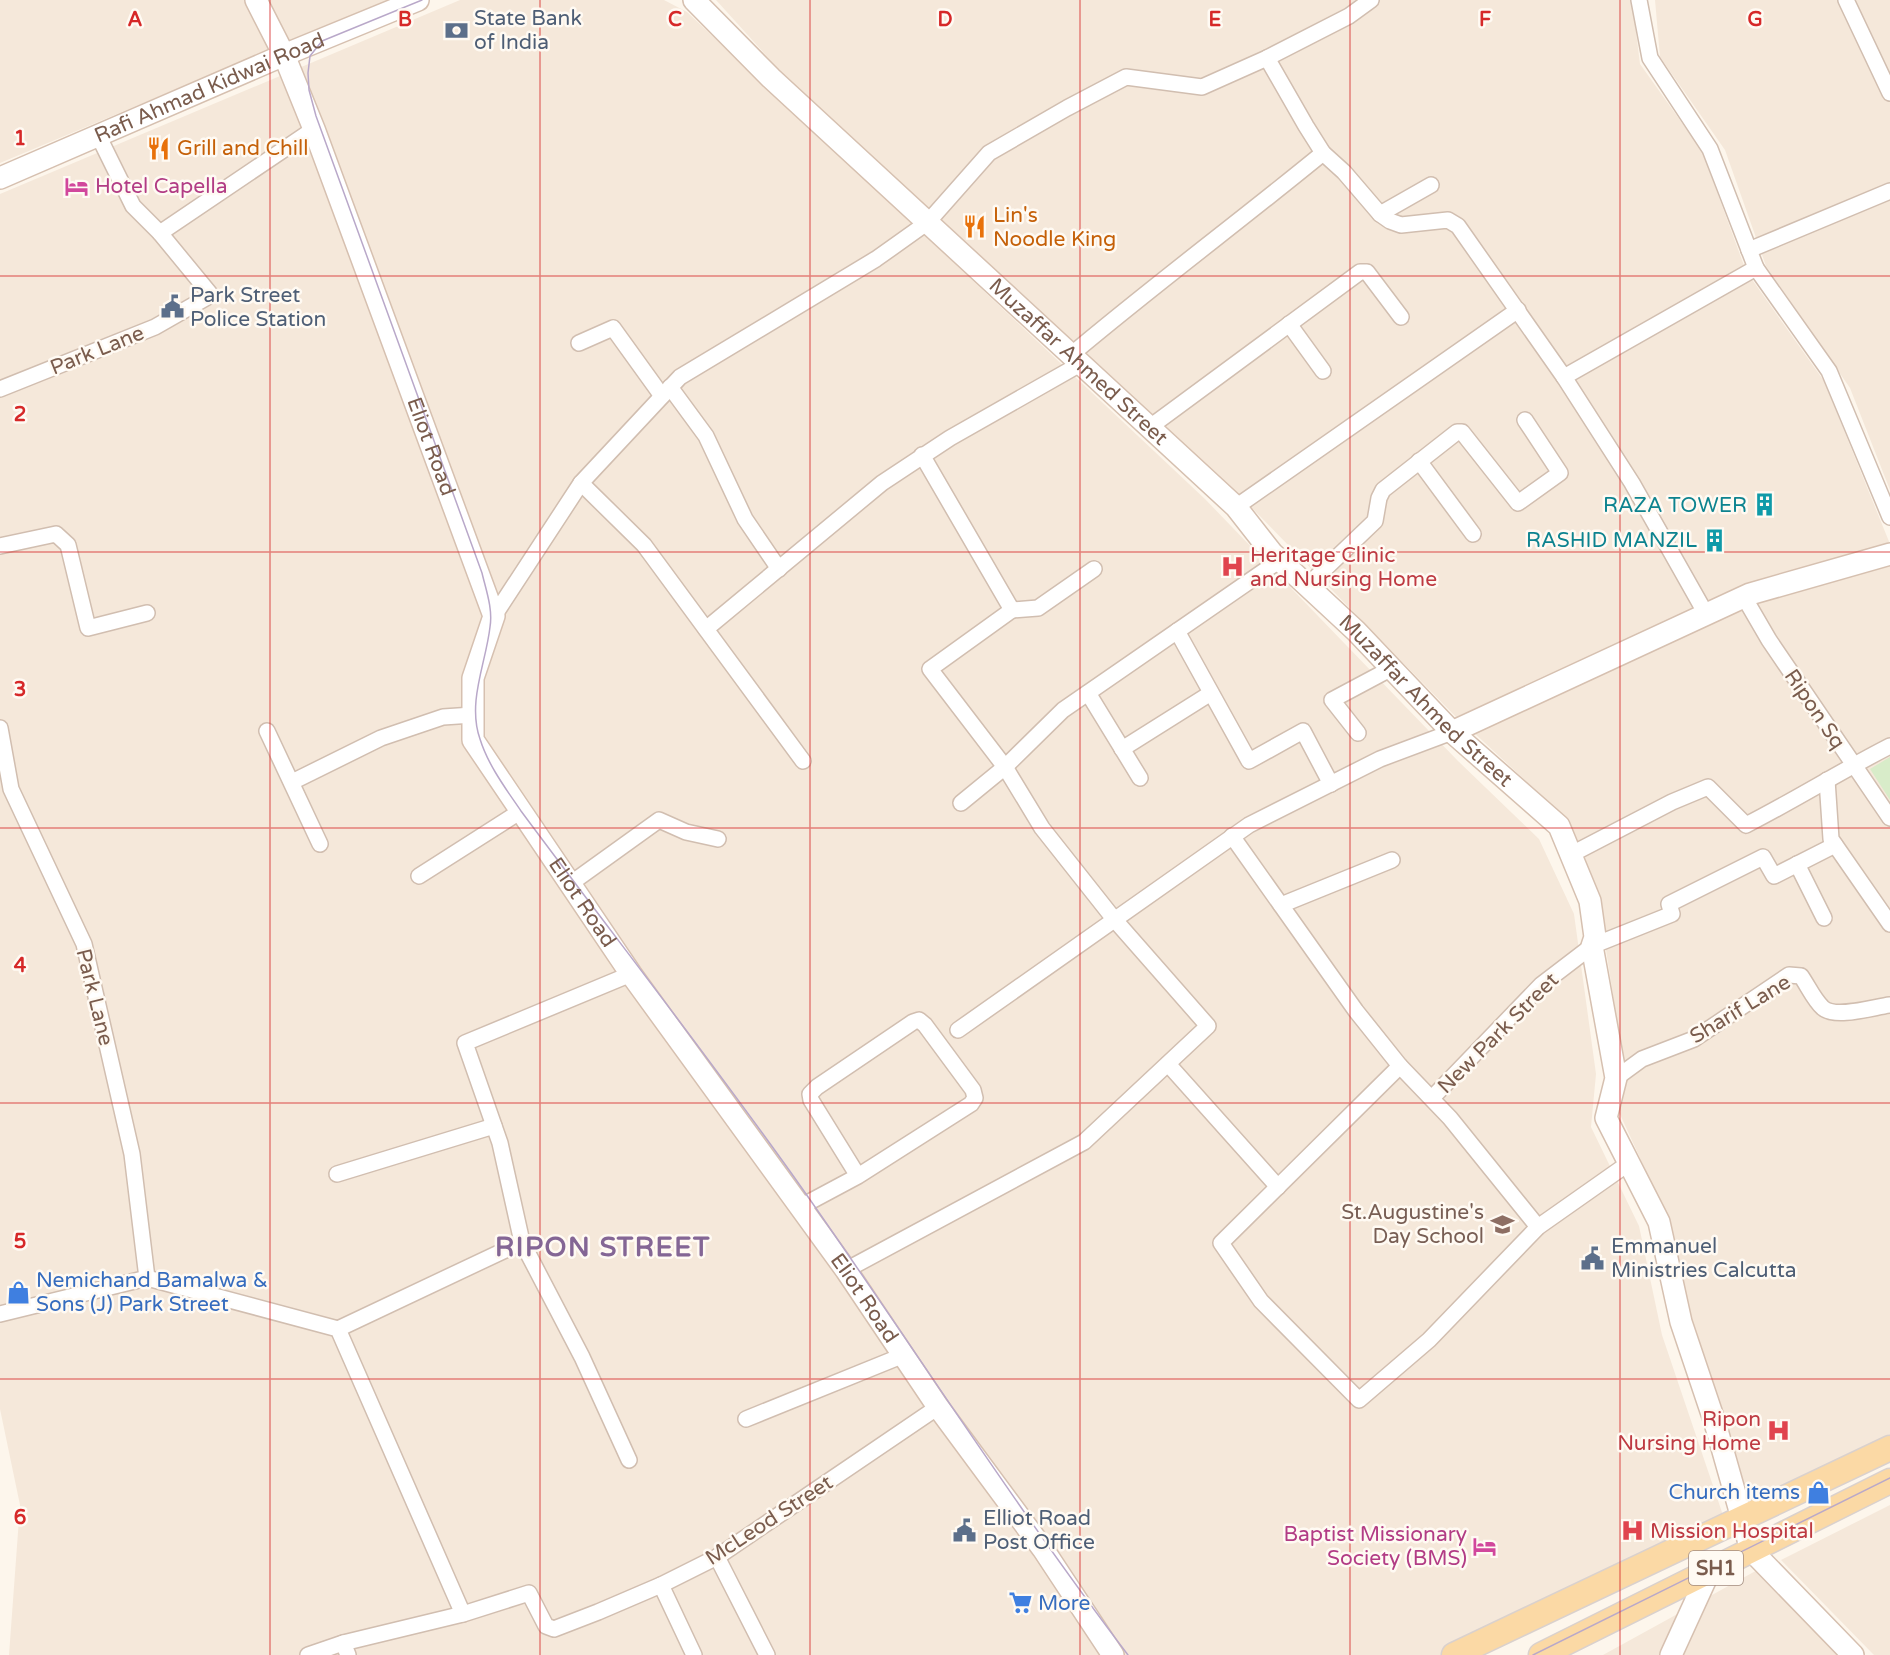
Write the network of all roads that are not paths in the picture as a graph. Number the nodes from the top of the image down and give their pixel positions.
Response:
1 (256, 0) edge
2 (418, 0) edge
3 (696, 0) edge
4 (1344, 0) edge
5 (1371, 0) edge
6 (1639, 0) edge
7 (1846, 0) edge
8 (1349, 16) junction
9 (284, 55) junction
10 (1267, 58) junction
11 (1890, 93) edge
12 (314, 129) junction
13 (98, 135) junction
14 (1323, 153) junction
15 (0, 178) edge
16 (1431, 184) dead end
17 (1890, 191) edge
18 (1380, 214) junction
19 (928, 222) junction
20 (160, 233) junction
21 (1749, 250) junction
22 (1756, 268) junction
23 (1518, 310) junction
24 (1401, 317) dead end
25 (1289, 324) junction
26 (579, 343) dead end
27 (1077, 359) junction
28 (1323, 371) dead end
29 (1564, 377) junction
30 (0, 389) edge
31 (666, 392) junction
32 (1525, 420) dead end
33 (1150, 427) junction
34 (922, 456) junction
35 (1419, 461) junction
36 (581, 483) junction
37 (1236, 507) junction
38 (1890, 517) edge
39 (1473, 534) dead end
40 (0, 546) edge
41 (1890, 554) edge
42 (1280, 560) junction
43 (779, 569) junction
44 (1094, 569) dead end
45 (1307, 586) junction
46 (1743, 597) junction
47 (1012, 610) junction
48 (147, 613) dead end
49 (1706, 614) junction
50 (494, 616) junction
51 (706, 629) junction
52 (1177, 631) junction
53 (1392, 668) junction
54 (1088, 693) junction
55 (1211, 693) junction
56 (473, 715) junction
57 (0, 728) edge
58 (267, 731) dead end
59 (1452, 732) junction
60 (1358, 733) dead end
61 (1890, 746) edge
62 (1122, 749) junction
63 (803, 761) dead end
64 (1852, 765) junction
65 (1005, 767) junction
66 (1140, 778) dead end
67 (1827, 780) junction
68 (292, 782) junction
69 (1331, 784) junction
70 (961, 803) dead end
71 (521, 811) junction
72 (1890, 819) edge
73 (1232, 836) junction
74 (718, 839) dead end
75 (320, 844) dead end
76 (1835, 845) junction
77 (1570, 855) junction
78 (1392, 860) dead end
79 (1797, 864) junction
80 (418, 876) dead end
81 (570, 884) junction
82 (1281, 905) junction
83 (1824, 918) dead end
84 (1114, 919) junction
85 (1890, 924) edge
86 (1592, 946) junction
87 (630, 974) junction
88 (1890, 1005) edge
89 (958, 1030) dead end
90 (1168, 1064) junction
91 (1400, 1066) junction
92 (1616, 1078) junction
93 (1432, 1098) junction
94 (494, 1126) junction
95 (1629, 1163) junction
96 (337, 1174) dead end
97 (858, 1176) junction
98 (1278, 1187) junction
99 (800, 1207) junction
100 (1538, 1227) junction
101 (522, 1242) junction
102 (846, 1270) junction
103 (147, 1278) junction
104 (0, 1314) edge
105 (338, 1329) junction
106 (904, 1355) junction
107 (938, 1407) junction
108 (746, 1419) dead end
109 (1890, 1448) edge
110 (629, 1460) dead end
111 (1890, 1481) edge
112 (1742, 1519) junction
113 (1751, 1550) junction
114 (717, 1557) junction
115 (1709, 1572) junction
116 (661, 1585) junction
117 (463, 1614) junction
118 (345, 1649) edge
119 (308, 1655) edge
120 (694, 1655) edge
121 (767, 1655) edge
122 (1113, 1655) edge
123 (1454, 1655) edge
124 (1541, 1655) edge
125 (1671, 1655) edge
126 (1853, 1655) edge

1 - 9 street, Eliot Road
2 - 9 street, Rafi Ahmad Kidwai Road
3 - 19 street, Muzaffar Ahmed Street
4 - 8 street
5 - 8 street
6 - 21 street
7 - 11 street
8 - 10 street
9 - 12 street, Eliot Road
9 - 13 street, Rafi Ahmad Kidwai Road
10 - 14 street
10 - 19 street
12 - 20 street
12 - 50 street, Eliot Road
13 - 15 street, Rafi Ahmad Kidwai Road
13 - 20 street
14 - 18 street
14 - 27 street
16 - 18 street
17 - 21 street
18 - 23 street
19 - 27 street, Muzaffar Ahmed Street
19 - 31 street
20 - 30 street, Park Lane
21 - 22 street
22 - 29 street
22 - 38 street
23 - 29 street
23 - 37 street
24 - 25 street
25 - 28 street
25 - 33 street
26 - 31 street
27 - 33 street, Muzaffar Ahmed Street
27 - 34 street
29 - 49 street
31 - 36 street
31 - 43 street
32 - 35 street
33 - 37 street, Muzaffar Ahmed Street
34 - 43 street
34 - 47 street
35 - 39 street
35 - 45 street
36 - 50 street
36 - 51 street
37 - 42 street, Muzaffar Ahmed Street
40 - 48 street
41 - 46 street
42 - 45 street, Muzaffar Ahmed Street
42 - 52 street
43 - 51 street
44 - 47 street
45 - 53 street, Muzaffar Ahmed Street
46 - 49 street
46 - 64 street, Ripon Sq
47 - 65 street
49 - 59 street
50 - 56 street, Eliot Road
51 - 63 street
52 - 54 street
52 - 55 street
53 - 59 street, Muzaffar Ahmed Street
53 - 60 street
54 - 62 street
54 - 65 street
55 - 62 street
55 - 69 street
56 - 68 street
56 - 71 street, Eliot Road
57 - 103 street, Park Lane
58 - 68 street
59 - 69 street
59 - 77 street, Muzaffar Ahmed Street
61 - 64 street
62 - 66 street
64 - 67 street
64 - 72 street, Ripon Sq
65 - 70 street
65 - 84 street
67 - 76 street
67 - 77 street
68 - 75 street
69 - 73 street
71 - 80 street
71 - 81 street, Eliot Road
73 - 82 street
73 - 84 street
74 - 81 street
76 - 79 street
76 - 85 street
77 - 86 street, Muzaffar Ahmed Street
78 - 82 street
79 - 83 street
79 - 86 street, New Park Street
81 - 87 street, Eliot Road
82 - 91 street
84 - 89 street
84 - 90 street
86 - 92 street, Muzaffar Ahmed Street
86 - 93 street, New Park Street
87 - 94 street
87 - 99 street, Eliot Road
88 - 92 street, Sharif Lane
90 - 98 street
90 - 102 street
91 - 93 street
91 - 98 street
92 - 95 street, Muzaffar Ahmed Street
93 - 100 street
94 - 96 street
94 - 101 street
95 - 100 street
95 - 112 street, Muzaffar Ahmed Street
97 - 97 street
97 - 99 street
98 - 100 street
99 - 102 street, Eliot Road
101 - 105 street
101 - 110 street
102 - 106 street, Eliot Road
103 - 104 street
103 - 105 street
105 - 117 street
106 - 107 street, Eliot Road
106 - 108 street
107 - 114 street, McLeod Street
107 - 122 street, Eliot Road
109 - 112 main road
111 - 113 main road, SH1
112 - 113 street, Muzaffar Ahmed Street
112 - 123 main road
113 - 115 main road, SH1
113 - 126 street
114 - 116 street, McLeod Street
114 - 121 street
115 - 124 main road, SH1
115 - 125 street
116 - 117 street, McLeod Street
116 - 120 street
117 - 118 street
118 - 119 street

